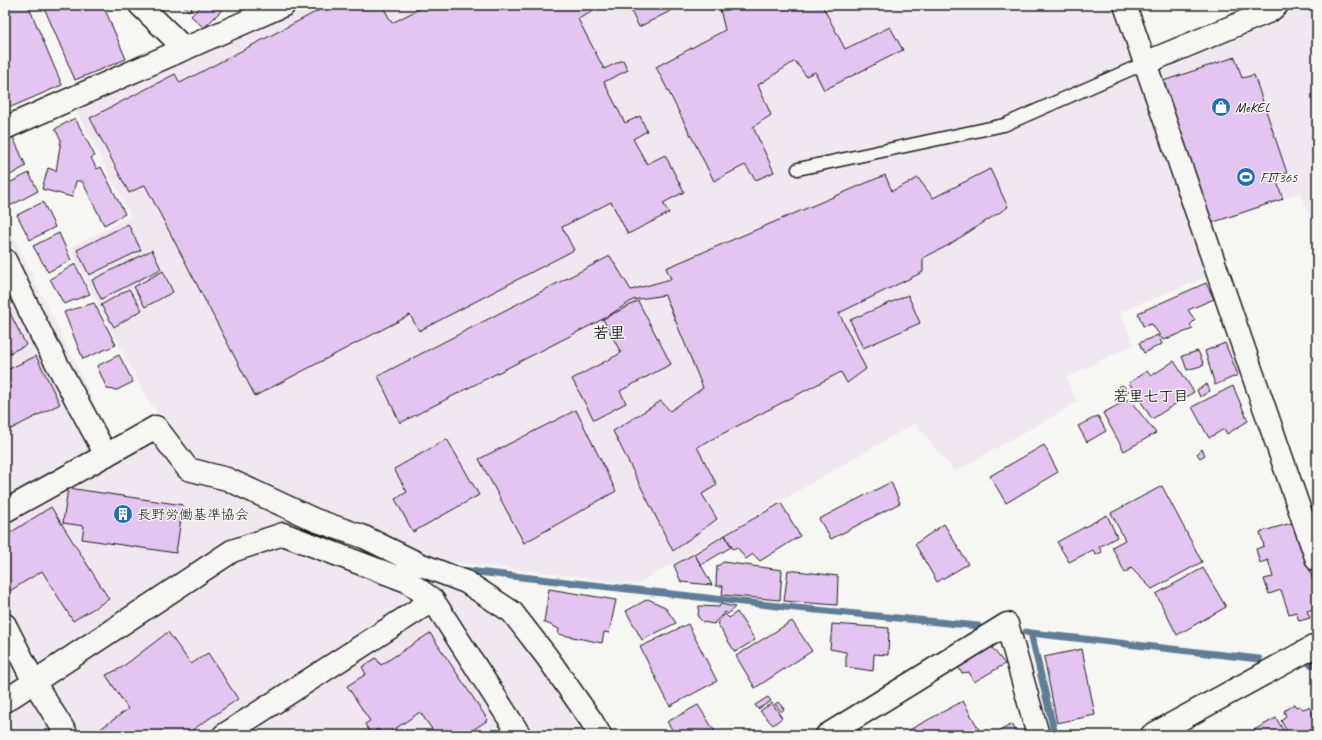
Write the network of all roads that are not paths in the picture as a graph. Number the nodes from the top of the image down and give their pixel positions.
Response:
1 (140, 5) edge
2 (284, 5) edge
3 (1125, 5) edge
4 (1277, 5) edge
5 (250, 11) edge
6 (185, 49) junction
7 (1144, 63) junction
8 (5, 128) edge
9 (798, 168) dead end
10 (5, 260) edge
11 (106, 455) junction
12 (5, 511) edge
13 (1317, 560) edge
14 (433, 600) junction
15 (5, 624) edge
16 (1317, 645) edge
17 (34, 682) junction
18 (5, 701) edge
19 (67, 735) edge
20 (224, 735) edge
21 (519, 735) edge
22 (600, 735) edge
23 (827, 735) edge
24 (1038, 735) edge
25 (1152, 735) edge

1 - 6 street
2 - 5 street
3 - 7 street
4 - 7 street
5 - 6 street
6 - 8 street
7 - 9 lane
7 - 13 street
10 - 11 street
11 - 12 street
11 - 22 street
14 - 17 street
14 - 20 street
14 - 21 street
15 - 17 street
16 - 25 street
17 - 18 street
17 - 19 street
23 - 24 street

